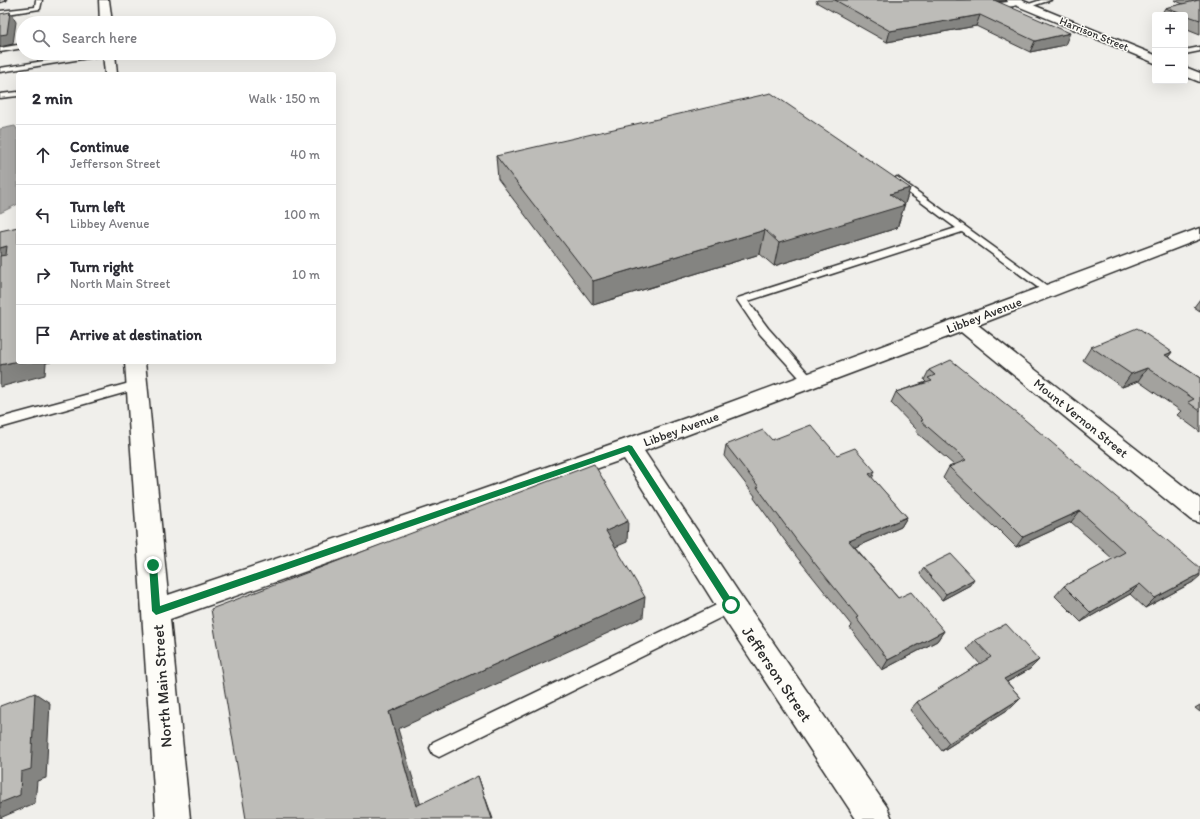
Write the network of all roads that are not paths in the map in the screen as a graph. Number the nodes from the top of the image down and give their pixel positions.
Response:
1 (39, 0) edge
2 (104, 0) edge
3 (960, 0) edge
4 (1048, 0) edge
5 (1018, 3) edge
6 (0, 13) edge
7 (105, 16) edge
8 (13, 41) dead end
9 (16, 41) edge
10 (16, 47) edge
11 (1200, 48) edge
12 (0, 50) edge
13 (1188, 51) edge
14 (1152, 58) edge
15 (64, 60) edge
16 (109, 60) edge
17 (0, 70) edge
18 (111, 72) edge
19 (1188, 72) edge
20 (1200, 77) edge
21 (16, 94) edge
22 (0, 96) edge
23 (892, 177) edge
24 (963, 229) junction
25 (1200, 234) edge
26 (1048, 290) junction
27 (962, 323) junction
28 (136, 373) edge
29 (810, 382) junction
30 (0, 423) edge
31 (629, 448) junction
32 (1200, 513) edge
33 (731, 605) junction
34 (156, 611) junction
35 (439, 748) dead end
36 (172, 819) edge
37 (875, 819) edge

1 - 6 lane
2 - 7 street
3 - 5 lane
4 - 5 lane
5 - 14 street, Harrison Street
8 - 9 lane
10 - 12 lane
11 - 13 lane
15 - 17 lane
16 - 18 street
19 - 20 street
21 - 22 lane
23 - 24 lane
24 - 26 lane
24 - 29 lane
25 - 26 street, Libbey Avenue
26 - 27 street, Libbey Avenue
27 - 29 street, Libbey Avenue
27 - 32 street, Mount Vernon Street
28 - 30 lane
28 - 34 street, North Main Street
29 - 31 street, Libbey Avenue
31 - 33 street, Jefferson Street
31 - 34 street, Libbey Avenue
33 - 35 lane
33 - 37 street, Jefferson Street
34 - 36 street, North Main Street

